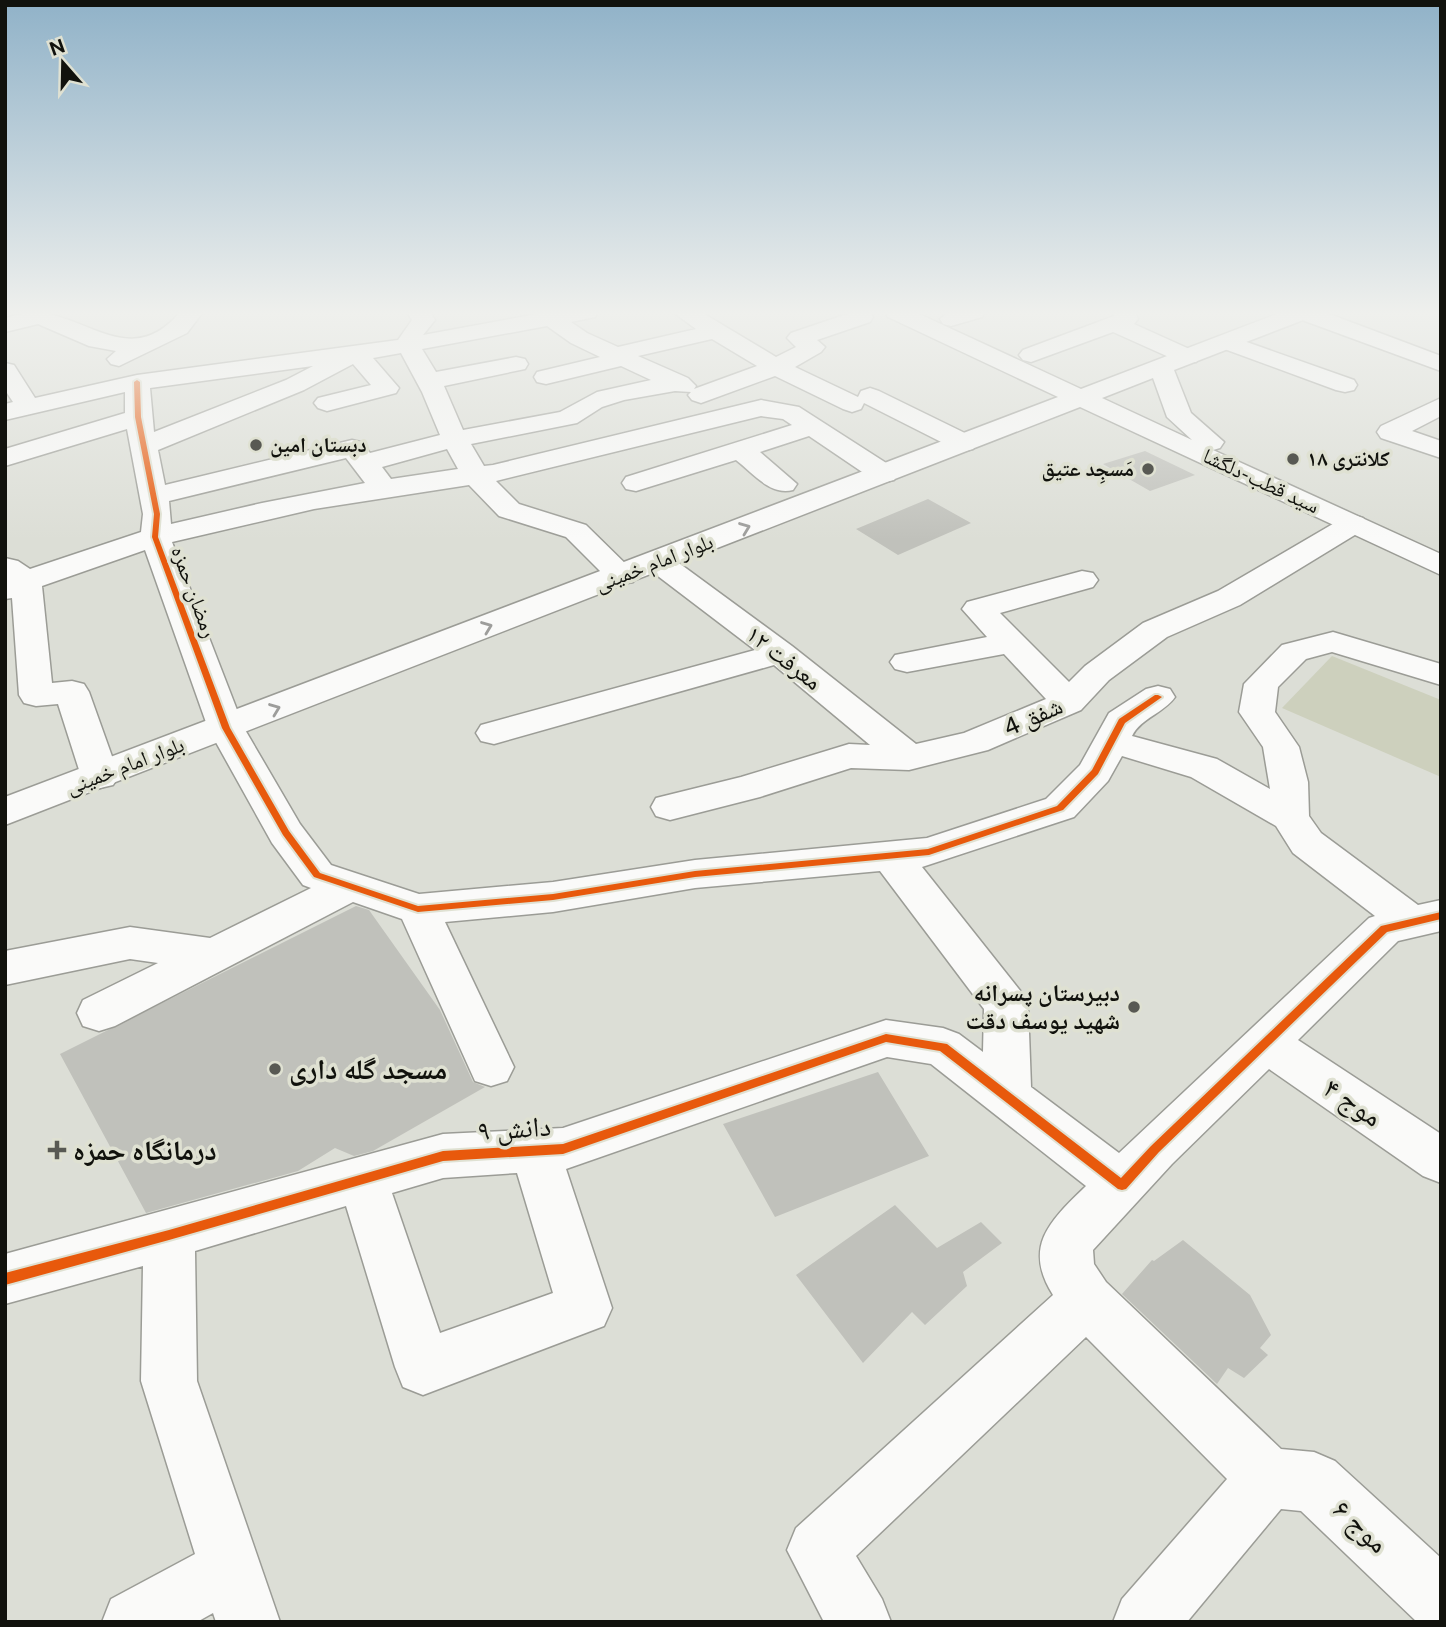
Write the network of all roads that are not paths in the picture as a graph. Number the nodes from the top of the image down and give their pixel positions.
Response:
1 (10, 388) edge
2 (108, 388) edge
3 (138, 388) edge
4 (288, 388) edge
5 (387, 388) edge
6 (432, 388) edge
7 (694, 388) edge
8 (837, 388) edge
9 (1077, 388) edge
10 (1082, 388) edge
11 (1107, 388) edge
12 (1177, 388) edge
13 (690, 389) junction
14 (98, 390) joint
15 (1091, 394) junction
16 (860, 396) junction
17 (327, 403) dead end
18 (1441, 406) edge
19 (16, 409) edge
20 (731, 414) junction
21 (138, 417) junction
22 (1016, 423) junction
23 (808, 424) junction
24 (1155, 432) junction
25 (455, 439) junction
26 (1211, 442) junction
27 (964, 443) junction
28 (143, 446) junction
29 (1441, 450) edge
30 (742, 452) junction
31 (5, 458) edge
32 (364, 463) junction
33 (884, 474) junction
34 (475, 475) junction
35 (636, 483) dead end
36 (783, 484) dead end
37 (385, 488) junction
38 (153, 496) junction
39 (1353, 524) junction
40 (155, 537) junction
41 (1441, 548) edge
42 (657, 561) junction
43 (1441, 566) edge
44 (622, 575) junction
45 (12, 579) edge
46 (1082, 580) dead end
47 (1011, 643) junction
48 (780, 653) junction
49 (907, 662) dead end
50 (1441, 675) edge
51 (1158, 697) dead end
52 (1069, 702) junction
53 (226, 728) junction
54 (494, 733) dead end
55 (1113, 742) junction
56 (909, 758) junction
57 (100, 776) junction
58 (670, 807) dead end
59 (5, 813) edge
60 (1290, 817) junction
61 (891, 856) junction
62 (350, 886) junction
63 (418, 909) junction
64 (1425, 918) edge
65 (215, 955) junction
66 (5, 968) edge
67 (99, 1013) dead end
68 (1266, 1042) junction
69 (491, 1067) dead end
70 (1007, 1096) junction
71 (534, 1150) junction
72 (1441, 1161) edge
73 (363, 1180) junction
74 (1122, 1185) junction
75 (169, 1235) junction
76 (5, 1279) edge
77 (1087, 1300) junction
78 (1269, 1478) junction
79 (239, 1595) edge
80 (1441, 1601) edge
81 (134, 1622) edge
82 (859, 1622) edge
83 (1145, 1622) edge

1 - 19 street
2 - 14 street
3 - 21 street, رمضان حمزه
4 - 28 street
5 - 17 street
6 - 25 street
7 - 13 street
8 - 16 street
9 - 15 street
10 - 15 street
11 - 15 street, بلوار امام خمینی
12 - 26 street
13 - 20 street
13 - 25 street
14 - 19 street
15 - 22 street, بلوار امام خمینی
15 - 24 street, سید قطب-دلگشا
15 - 26 street, سید قطب-دلگشا
16 - 23 street
16 - 27 street
18 - 29 street
20 - 23 street
20 - 34 street
21 - 28 street, رمضان حمزه
21 - 31 street
22 - 24 street
22 - 27 street, بلوار امام خمینی
23 - 30 street
23 - 33 street
24 - 39 street, سید قطب-دلگشا
25 - 32 street
25 - 34 street
26 - 41 street, سید قطب-دلگشا
27 - 33 street, بلوار امام خمینی
28 - 38 street, رمضان حمزه
30 - 35 street
30 - 36 street
32 - 37 street
32 - 38 street
42 -> 33 street, بلوار امام خمینی
34 - 37 street
34 - 44 street
37 - 40 street
38 - 40 street, رمضان حمزه
39 - 43 street, سید قطب-دلگشا
39 - 52 street, شفق 4
40 - 45 street
40 - 53 street, رمضان حمزه
42 - 44 street, بلوار امام خمینی
42 - 48 street, معرفت ۱۲
53 -> 44 street, بلوار امام خمینی
45 - 57 street
46 - 47 street
47 - 49 street
47 - 52 street
48 - 54 street
48 - 56 street, معرفت ۱۲
50 - 60 street
51 - 55 street
52 - 56 street, شفق 4
53 - 57 street, بلوار امام خمینی
53 - 62 street, رمضان حمزه
55 - 60 street
55 - 61 street
56 - 58 street, شفق 4
57 - 59 street, بلوار امام خمینی
60 - 64 street
61 - 63 street
61 - 70 street
62 - 63 street, رمضان حمزه
62 - 65 street
63 - 69 street
64 - 68 street
65 - 66 street
65 - 67 street
68 - 72 street, موج ۴
68 - 74 street
70 - 71 street, دانش ۹
70 - 74 street, دانش ۹
71 - 73 street, دانش ۹
71 - 73 street
73 - 75 street, دانش ۹
74 - 77 street
75 - 76 street, دانش ۹
75 - 79 street
77 - 78 street
77 - 82 street
78 - 80 street, موج ۶
78 - 83 street
79 - 81 street

